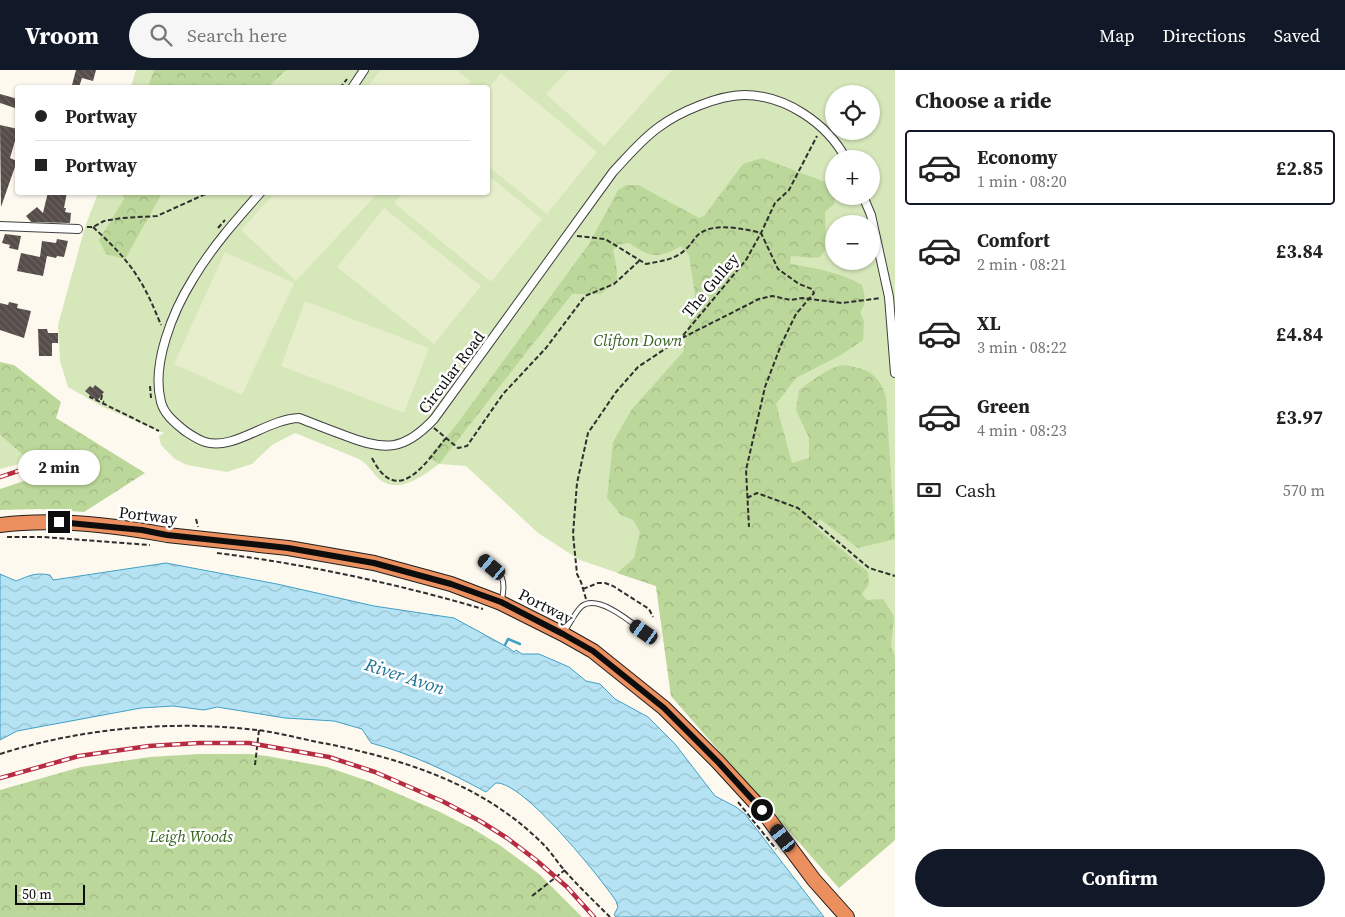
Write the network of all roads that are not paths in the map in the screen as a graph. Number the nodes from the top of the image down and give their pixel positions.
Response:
1 (364, 70) edge
2 (354, 85) edge
3 (840, 150) edge
4 (258, 195) edge
5 (867, 205) edge
6 (0, 226) edge
7 (78, 229) road end
8 (895, 373) edge
9 (0, 525) edge
10 (482, 559) dead end
11 (501, 602) junction
12 (644, 632) dead end
13 (563, 634) junction
14 (847, 917) edge

1 - 2 street
3 - 4 street, Circular Road
5 - 8 street
6 - 7 street
9 - 11 highway, Portway
10 - 11 lane
11 - 13 highway, Portway
12 - 13 lane
13 - 14 highway, Portway

